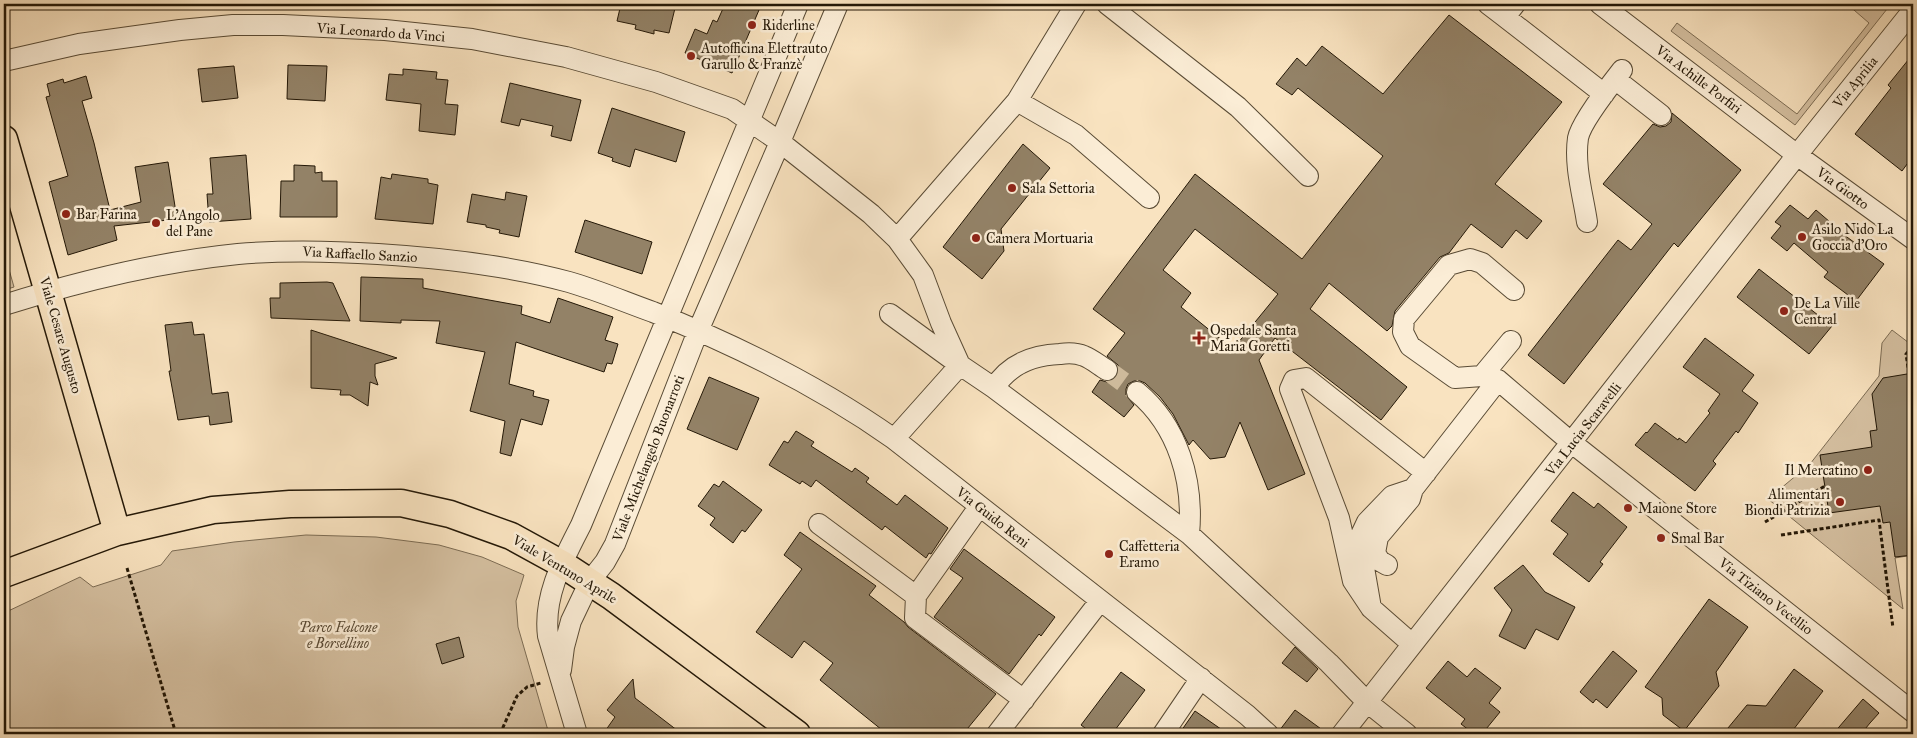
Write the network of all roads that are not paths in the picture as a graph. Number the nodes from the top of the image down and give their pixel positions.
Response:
1 (798, 4) edge
2 (838, 4) edge
3 (1076, 4) edge
4 (1108, 4) edge
5 (1488, 4) edge
6 (1600, 4) edge
7 (1510, 10) edge
8 (1913, 10) edge
9 (4, 61) edge
10 (1613, 81) junction
11 (1017, 101) junction
12 (1661, 115) dead end
13 (749, 120) junction
14 (4, 139) edge
15 (780, 142) junction
16 (1797, 154) junction
17 (1308, 176) dead end
18 (1149, 198) dead end
19 (1588, 222) dead end
20 (897, 239) junction
21 (1913, 239) edge
22 (1514, 290) dead end
23 (48, 292) junction
24 (4, 305) edge
25 (890, 314) dead end
26 (667, 318) junction
27 (698, 331) junction
28 (1511, 341) dead end
29 (960, 365) junction
30 (1107, 370) tunnel mouth
31 (1490, 378) junction
32 (994, 388) junction
33 (1137, 392) tunnel mouth
34 (894, 438) junction
35 (1572, 443) junction
36 (1426, 473) junction
37 (1413, 489) junction
38 (979, 507) junction
39 (819, 524) dead end
40 (117, 532) junction
41 (1189, 534) junction
42 (562, 564) junction
43 (1387, 565) dead end
44 (4, 574) edge
45 (590, 582) junction
46 (916, 596) junction
47 (1100, 601) junction
48 (1371, 608) junction
49 (1412, 644) junction
50 (1201, 678) junction
51 (551, 680) junction
52 (1024, 700) junction
53 (1368, 702) junction
54 (1913, 712) edge
55 (576, 734) edge
56 (798, 734) edge
57 (997, 734) edge
58 (1163, 734) edge
59 (1268, 734) edge
60 (1342, 734) edge
61 (1407, 734) edge

1 - 13 street
2 - 15 street, Viale Michelangelo Buonarroti
3 - 11 street
4 - 17 street
5 - 7 street
6 - 16 street, Via Achille Porfiri
7 - 10 street
8 - 16 street, Via Aprilia
9 - 13 street, Via Leonardo da Vinci
10 - 12 street
10 - 19 street
11 - 18 street
11 - 20 street
13 - 15 street
13 - 26 street
14 - 23 main road, Viale Cesare Augusto
15 - 20 street
15 - 27 street, Viale Michelangelo Buonarroti
16 - 21 street, Via Giotto
16 - 35 street, Via Lucia Scaravelli
20 - 29 street
22 - 31 street
23 - 24 street, Via Raffaello Sanzio
23 - 26 street, Via Raffaello Sanzio
23 - 40 main road, Viale Cesare Augusto
25 - 29 street
26 - 27 street
26 - 42 street
27 - 34 street, Via Guido Reni
27 - 45 street, Viale Michelangelo Buonarroti
28 - 31 street
29 - 32 street
29 - 34 street
30 - 32 street
31 - 35 street, Via Tiziano Vecellio
31 - 36 street
32 - 41 street
33 - 41 street
34 - 38 street, Via Guido Reni
35 - 49 street, Via Lucia Scaravelli
35 - 54 street, Via Tiziano Vecellio
36 - 37 street
36 - 48 street
37 - 43 street
37 - 48 street
38 - 46 street
38 - 47 street, Via Guido Reni
39 - 46 street
40 - 42 main road, Viale Ventuno Aprile
40 - 44 main road, Viale Ventuno Aprile
41 - 53 street
42 - 45 main road, Viale Ventuno Aprile
42 - 51 street
45 - 51 street, Viale Michelangelo Buonarroti
45 - 56 main road, Viale Ventuno Aprile
46 - 52 street
47 - 50 street, Via Guido Reni
47 - 52 street
48 - 49 street
49 - 53 street, Via Lucia Scaravelli
50 - 58 street
50 - 59 street, Via Guido Reni
51 - 55 street
52 - 57 street
53 - 60 street, Via Lucia Scaravelli
53 - 61 street

